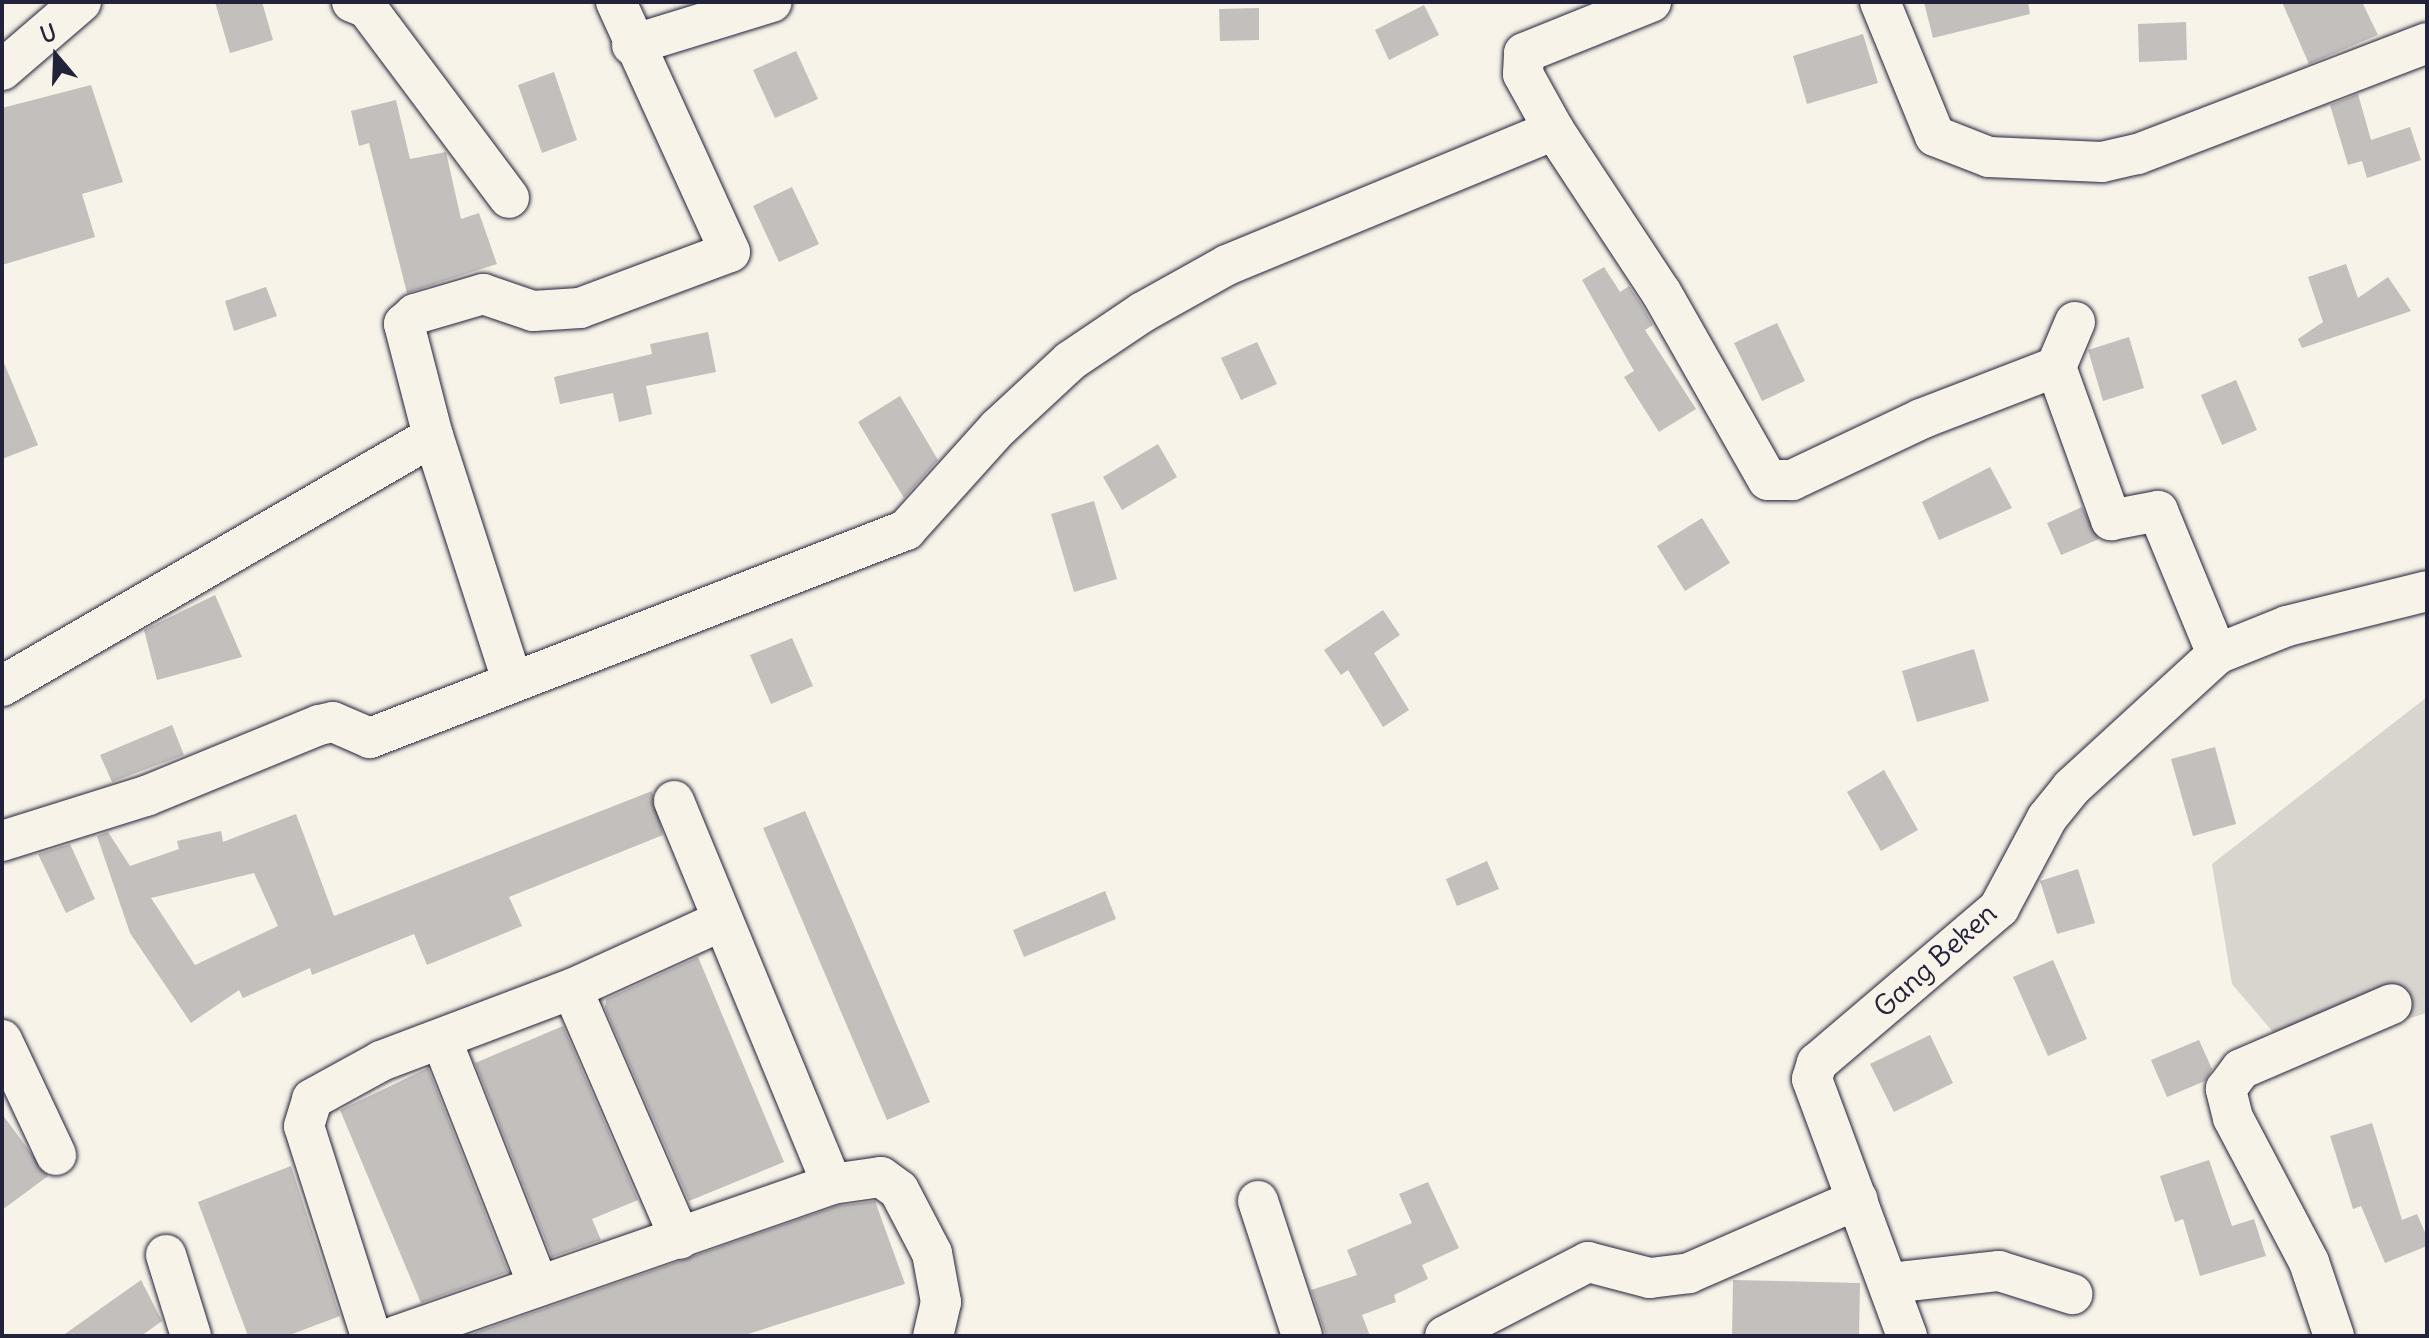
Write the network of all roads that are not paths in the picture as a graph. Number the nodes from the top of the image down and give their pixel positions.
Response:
1 (81, 2) edge
2 (352, 2) edge
3 (616, 2) edge
4 (772, 2) edge
5 (1651, 2) edge
6 (1880, 2) edge
7 (2427, 43) edge
8 (632, 45) junction
9 (2, 70) edge
10 (1554, 130) junction
11 (509, 198) dead end
12 (2075, 322) dead end
13 (2056, 367) junction
14 (433, 436) junction
15 (2427, 591) edge
16 (2217, 654) junction
17 (512, 680) junction
18 (2, 686) edge
19 (674, 801) dead end
20 (2, 841) edge
21 (721, 921) junction
22 (572, 989) junction
23 (2392, 1004) dead end
24 (2, 1040) edge
25 (442, 1041) junction
26 (56, 1155) dead end
27 (832, 1184) junction
28 (1858, 1199) junction
29 (1258, 1201) dead end
30 (680, 1239) junction
31 (166, 1255) dead end
32 (1890, 1283) junction
33 (538, 1285) junction
34 (2072, 1294) dead end
35 (182, 1330) edge
36 (371, 1336) edge
37 (396, 1336) edge
38 (933, 1336) edge
39 (1302, 1336) edge
40 (1445, 1336) edge
41 (1907, 1336) edge
42 (2334, 1336) edge

1 - 9 street
2 - 11 street
3 - 8 street
4 - 8 street
5 - 10 street
6 - 7 street
8 - 14 street
10 - 13 street
10 - 17 street
12 - 13 street
13 - 16 street
14 - 17 street
14 - 18 street
15 - 16 street, Gang Beken
16 - 28 street, Gang Beken
17 - 20 street
19 - 21 street
21 - 22 street
21 - 27 street
22 - 25 street
22 - 30 street
23 - 42 street
24 - 26 street
25 - 33 street
25 - 36 street
27 - 30 street
27 - 38 street
28 - 32 street, Gang Beken
28 - 40 street
29 - 39 street
30 - 33 street
31 - 35 street
32 - 34 street
32 - 41 street, Gang Beken
33 - 37 street

